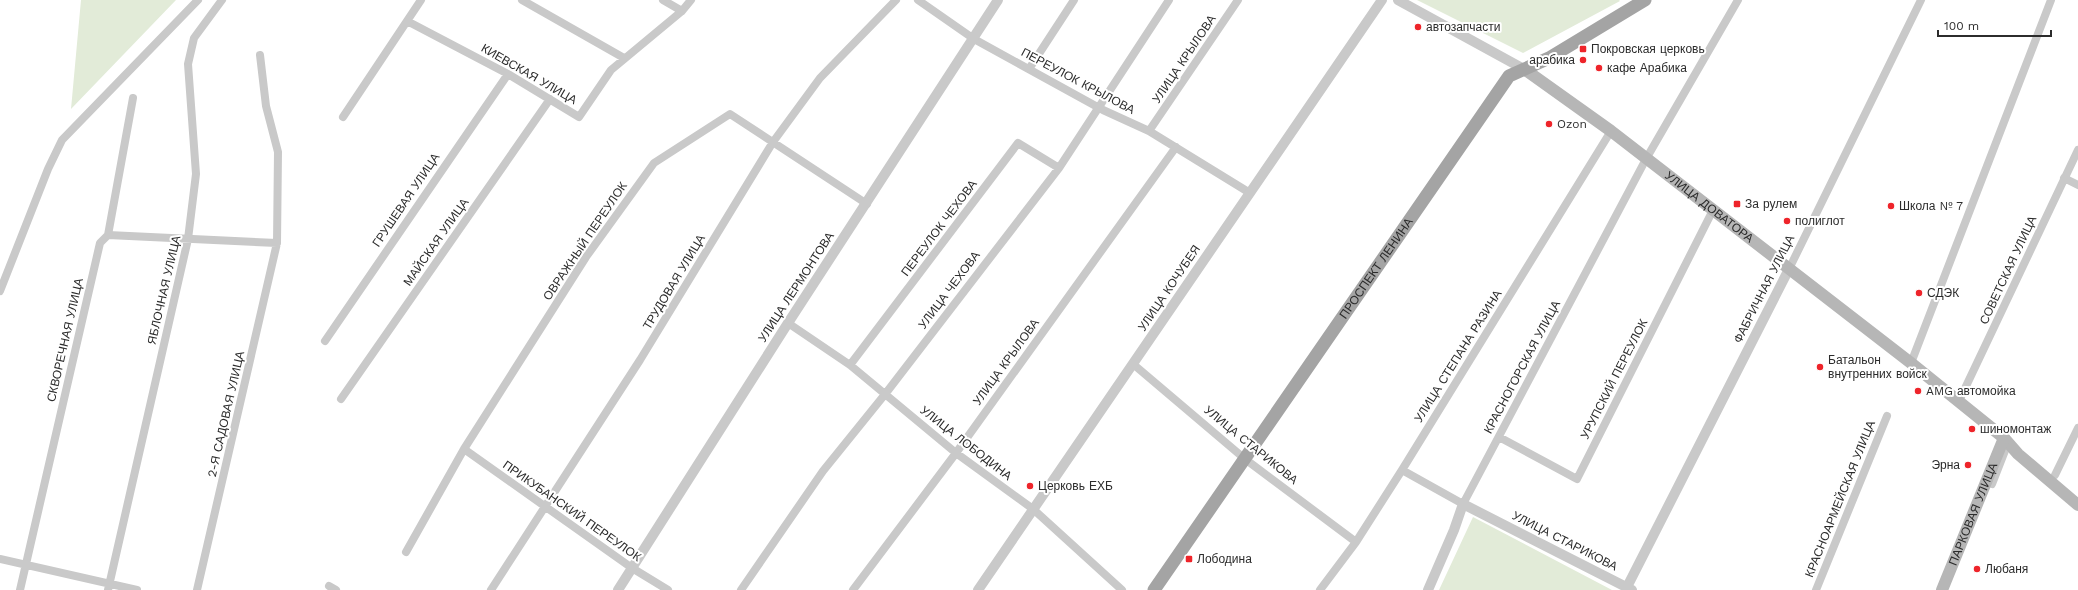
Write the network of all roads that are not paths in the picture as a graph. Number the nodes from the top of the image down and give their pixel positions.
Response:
1 (198, 0) edge
2 (222, 0) edge
3 (421, 0) edge
4 (522, 0) edge
5 (663, 0) edge
6 (691, 0) edge
7 (896, 0) edge
8 (918, 0) edge
9 (998, 0) edge
10 (1074, 0) edge
11 (1169, 0) edge
12 (1238, 0) edge
13 (1382, 0) edge
14 (1398, 0) edge
15 (1645, 0) edge
16 (1738, 0) edge
17 (1921, 0) edge
18 (2051, 0) edge
19 (682, 11) junction
20 (407, 21) junction
21 (974, 39) junction
22 (260, 55) dead end
23 (624, 58) junction
24 (1524, 68) junction
25 (1029, 69) junction
26 (508, 74) junction
27 (133, 98) dead end
28 (550, 99) junction
29 (1098, 108) junction
30 (343, 117) dead end
31 (1149, 131) junction
32 (1611, 131) junction
33 (773, 142) junction
34 (1176, 147) junction
35 (2078, 150) edge
36 (1646, 159) junction
37 (1059, 168) junction
38 (2064, 178) junction
39 (2078, 185) edge
40 (1250, 193) junction
41 (867, 204) junction
42 (1713, 210) junction
43 (108, 235) junction
44 (188, 239) junction
45 (277, 243) junction
46 (1789, 269) junction
47 (0, 291) edge
48 (788, 323) junction
49 (325, 341) dead end
50 (1911, 363) junction
51 (1132, 364) junction
52 (850, 365) junction
53 (886, 393) junction
54 (341, 399) dead end
55 (1959, 401) junction
56 (1887, 416) dead end
57 (2078, 428) edge
58 (1499, 437) junction
59 (2006, 441) junction
60 (464, 449) junction
61 (956, 453) junction
62 (1245, 459) junction
63 (1402, 470) junction
64 (2055, 475) junction
65 (1992, 484) dead end
66 (2078, 494) edge
67 (1463, 504) junction
68 (2078, 505) edge
69 (545, 507) junction
70 (1033, 509) junction
71 (1356, 542) junction
72 (406, 552) dead end
73 (0, 558) edge
74 (26, 564) junction
75 (632, 568) junction
76 (108, 587) edge
77 (1629, 589) edge
78 (20, 590) edge
79 (137, 590) edge
80 (197, 590) edge
81 (491, 590) edge
82 (618, 590) edge
83 (668, 590) edge
84 (741, 590) edge
85 (853, 590) edge
86 (978, 590) edge
87 (1122, 590) edge
88 (1154, 590) edge
89 (1320, 590) edge
90 (1428, 590) edge
91 (1816, 590) edge
92 (1942, 590) edge

1 - 47 street
2 - 44 street, ЯБЛОЧНАЯ УЛИЦА
3 - 20 street
4 - 23 street
5 - 19 street
6 - 19 street, КИЕВСКАЯ УЛИЦА
7 - 33 street, ТРУДОВАЯ УЛИЦА
8 - 21 street, ПЕРЕУЛОК КРЫЛОВА
9 - 21 street, УЛИЦА ЛЕРМОНТОВА
10 - 25 street
11 - 29 street, УЛИЦА ЧЕХОВА
12 - 31 street, УЛИЦА КРЫЛОВА
13 - 40 street, УЛИЦА КОЧУБЕЯ
14 - 24 street, УЛИЦА ДОВАТОРА
15 - 24 main road, ПРОСПЕКТ ЛЕНИНА
16 - 36 street
17 - 46 street, ФАБРИЧНАЯ УЛИЦА
18 - 50 street
19 - 23 street, КИЕВСКАЯ УЛИЦА
20 - 26 street, КИЕВСКАЯ УЛИЦА
20 - 30 street
21 - 25 street, ПЕРЕУЛОК КРЫЛОВА
21 - 41 street, УЛИЦА ЛЕРМОНТОВА
22 - 45 street, 2-Я САДОВАЯ УЛИЦА
23 - 28 street, КИЕВСКАЯ УЛИЦА
24 - 32 main road, УЛИЦА ДОВАТОРА
24 - 62 main road, ПРОСПЕКТ ЛЕНИНА
25 - 29 street, ПЕРЕУЛОК КРЫЛОВА
26 - 28 street, КИЕВСКАЯ УЛИЦА
26 - 49 street, ГРУШЕВАЯ УЛИЦА
27 - 43 street, СКВОРЕЧНАЯ УЛИЦА
28 - 54 street, МАЙСКАЯ УЛИЦА
29 - 31 street, ПЕРЕУЛОК КРЫЛОВА
29 - 37 street, УЛИЦА ЧЕХОВА
31 - 34 street, ПЕРЕУЛОК КРЫЛОВА
32 - 36 main road, УЛИЦА ДОВАТОРА
32 - 63 street, УЛИЦА СТЕПАНА РАЗИНА
33 - 41 street, ОВРАЖНЫЙ ПЕРЕУЛОК
33 - 60 street, ОВРАЖНЫЙ ПЕРЕУЛОК
33 - 69 street, ТРУДОВАЯ УЛИЦА
34 - 40 street, ПЕРЕУЛОК КРЫЛОВА
34 - 61 street, УЛИЦА КРЫЛОВА
35 - 38 street, СОВЕТСКАЯ УЛИЦА
36 - 42 main road, УЛИЦА ДОВАТОРА
36 - 58 street, КРАСНОГОРСКАЯ УЛИЦА
37 - 52 street, ПЕРЕУЛОК ЧЕХОВА
37 - 53 street, УЛИЦА ЧЕХОВА
38 - 39 street
38 - 55 street, СОВЕТСКАЯ УЛИЦА
40 - 51 street, УЛИЦА КОЧУБЕЯ
41 - 48 street, УЛИЦА ЛЕРМОНТОВА
42 - 46 main road, УЛИЦА ДОВАТОРА
42 - 58 street, УРУПСКИЙ ПЕРЕУЛОК
43 - 44 street
43 - 74 street, СКВОРЕЧНАЯ УЛИЦА
44 - 45 street
44 - 76 street, ЯБЛОЧНАЯ УЛИЦА
45 - 80 street, 2-Я САДОВАЯ УЛИЦА
46 - 50 main road, УЛИЦА ДОВАТОРА
46 - 77 street, ФАБРИЧНАЯ УЛИЦА
48 - 52 street, УЛИЦА ЛОБОДИНА
48 - 75 street, УЛИЦА ЛЕРМОНТОВА
50 - 55 main road, УЛИЦА ДОВАТОРА
51 - 62 street, УЛИЦА СТАРИКОВА
51 - 70 street, УЛИЦА КОЧУБЕЯ
52 - 53 street, УЛИЦА ЛОБОДИНА
53 - 61 street, УЛИЦА ЛОБОДИНА
53 - 84 street, УЛИЦА ЧЕХОВА
55 - 59 main road, УЛИЦА ДОВАТОРА
56 - 91 street, КРАСНОАРМЕЙСКАЯ УЛИЦА
57 - 64 street
58 - 67 street, КРАСНОГОРСКАЯ УЛИЦА
59 - 64 main road, УЛИЦА ДОВАТОРА
59 - 65 street
59 - 68 main road, УЛИЦА ДОВАТОРА
59 - 92 main road, ПАРКОВАЯ УЛИЦА
60 - 69 street, ПРИКУБАНСКИЙ ПЕРЕУЛОК
60 - 72 street, ОВРАЖНЫЙ ПЕРЕУЛОК
61 - 70 street, УЛИЦА ЛОБОДИНА
61 - 85 street, УЛИЦА КРЫЛОВА
62 - 71 street, УЛИЦА СТАРИКОВА
62 - 88 main road, ПРОСПЕКТ ЛЕНИНА
63 - 67 street, УЛИЦА СТАРИКОВА
63 - 71 street, УЛИЦА СТЕПАНА РАЗИНА
64 - 66 main road, УЛИЦА ДОВАТОРА
67 - 77 street, УЛИЦА СТАРИКОВА
67 - 90 street, КРАСНОГОРСКАЯ УЛИЦА
69 - 75 street, ПРИКУБАНСКИЙ ПЕРЕУЛОК
69 - 81 street, ТРУДОВАЯ УЛИЦА
70 - 86 street, УЛИЦА КОЧУБЕЯ
70 - 87 street, УЛИЦА ЛОБОДИНА
71 - 89 street, УЛИЦА СТЕПАНА РАЗИНА
73 - 74 street
74 - 76 street
74 - 78 street, СКВОРЕЧНАЯ УЛИЦА
75 - 82 street, УЛИЦА ЛЕРМОНТОВА
75 - 83 street, ПРИКУБАНСКИЙ ПЕРЕУЛОК
76 - 79 street

